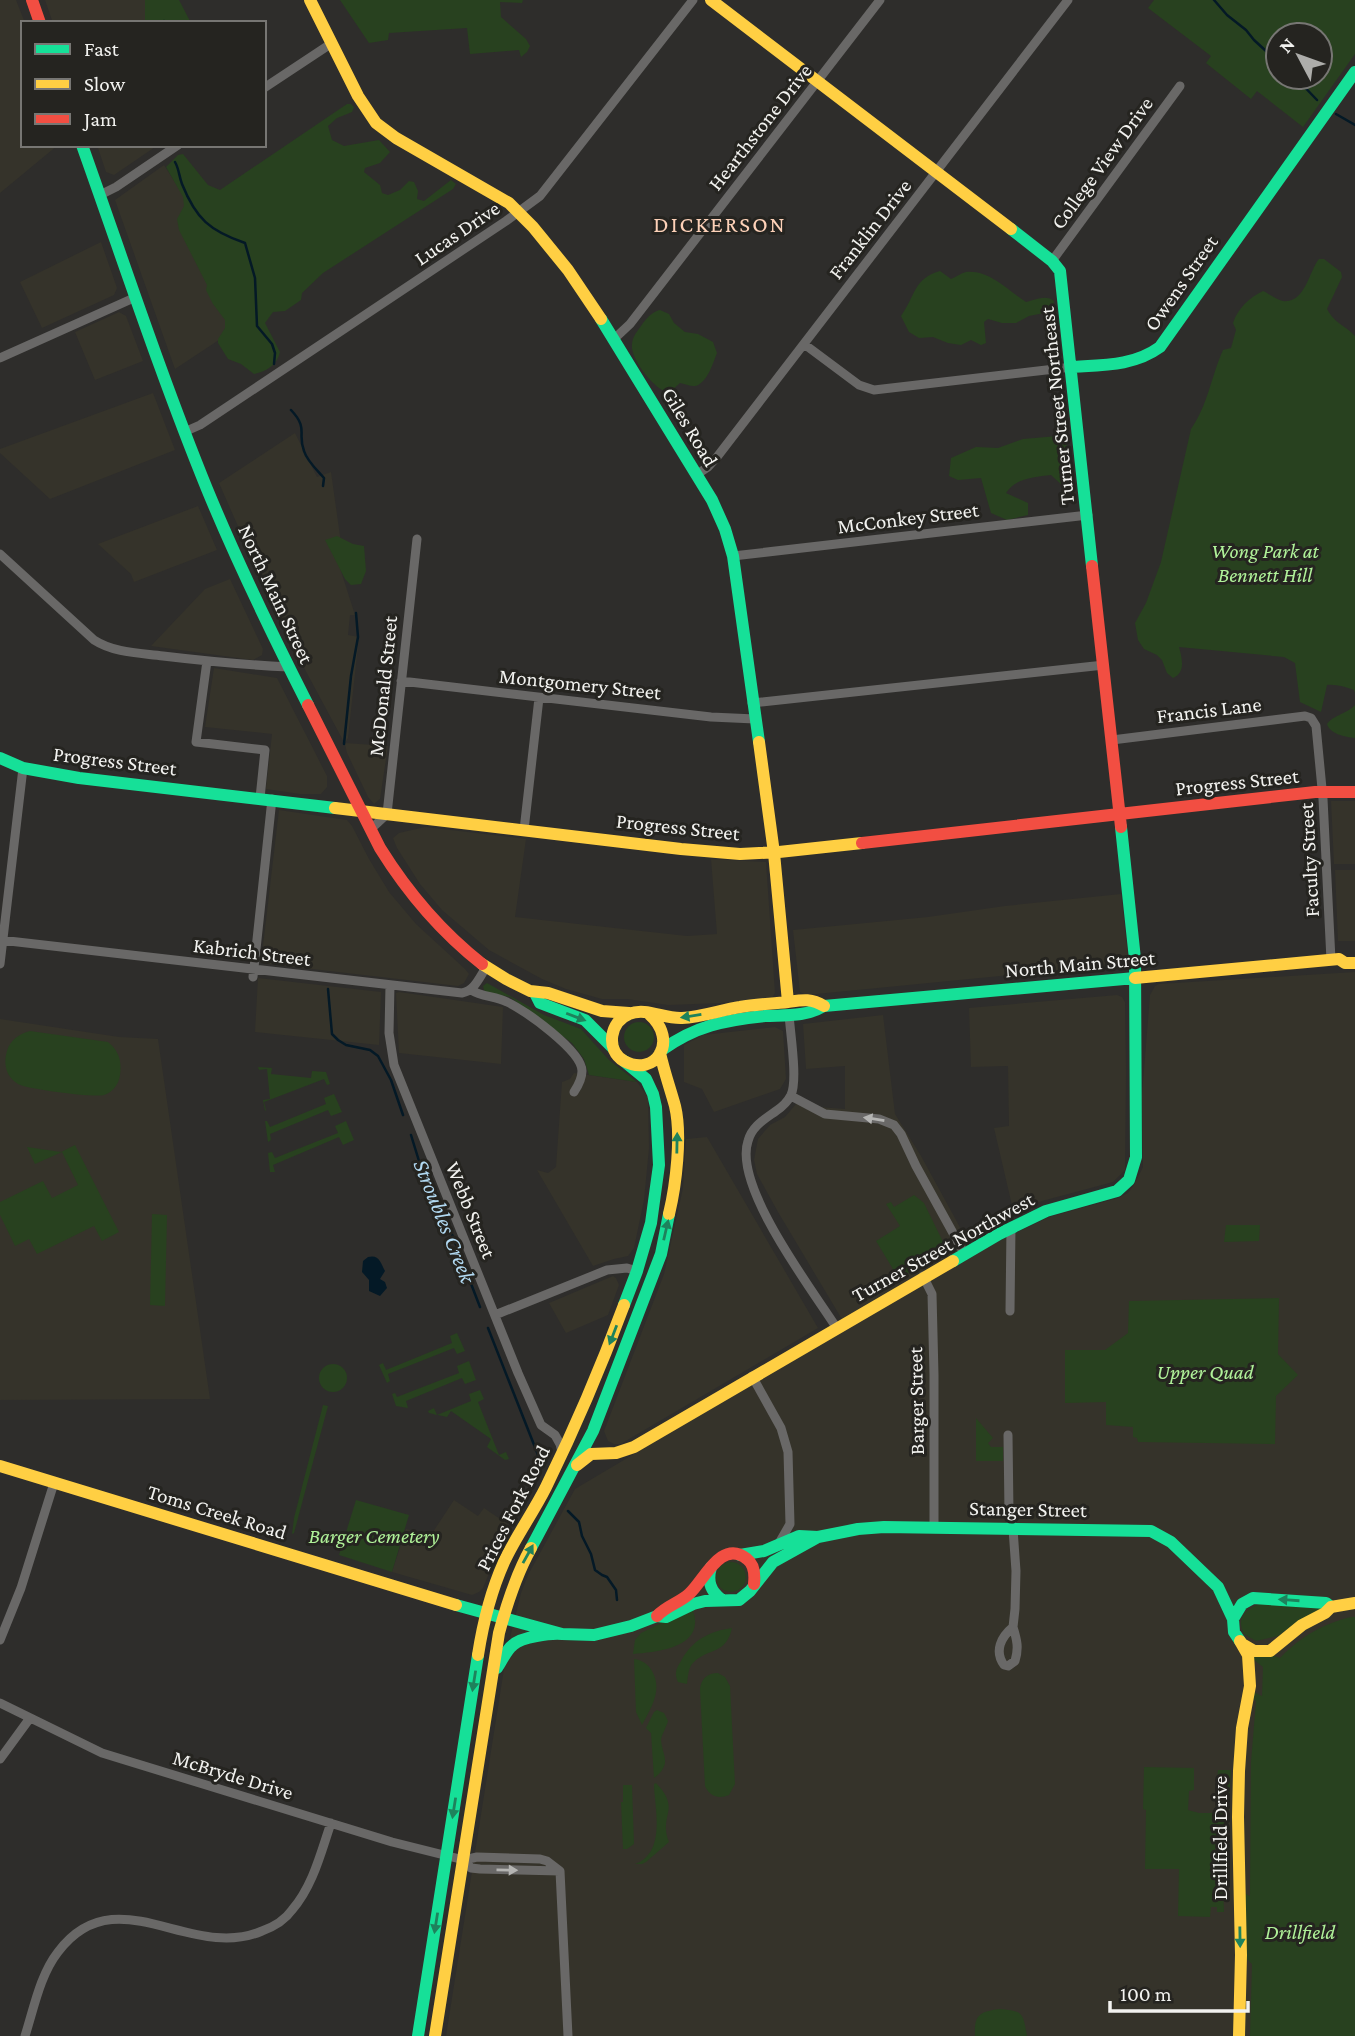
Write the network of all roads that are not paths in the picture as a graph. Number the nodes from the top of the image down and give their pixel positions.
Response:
1 (32, 0) edge
2 (310, 0) edge
3 (693, 0) edge
4 (711, 0) edge
5 (880, 0) edge
6 (1068, 0) edge
7 (39, 21) edge
8 (332, 43) junction
9 (1355, 72) edge
10 (818, 82) junction
11 (1181, 86) dead end
12 (266, 87) edge
13 (83, 147) edge
14 (175, 147) edge
15 (936, 173) junction
16 (100, 195) junction
17 (519, 212) junction
18 (1052, 261) junction
19 (136, 297) junction
20 (614, 339) junction
21 (804, 344) junction
22 (0, 358) edge
23 (1072, 367) junction
24 (184, 432) junction
25 (696, 475) junction
26 (1088, 515) junction
27 (417, 539) dead end
28 (0, 554) edge
29 (733, 556) junction
30 (207, 661) junction
31 (1104, 665) junction
32 (289, 667) junction
33 (401, 681) junction
34 (539, 698) junction
35 (752, 703) junction
36 (1311, 718) joint
37 (755, 719) junction
38 (1112, 740) junction
39 (0, 758) edge
40 (23, 768) junction
41 (1323, 792) junction
42 (1355, 792) edge
43 (266, 799) junction
44 (361, 810) junction
45 (387, 814) junction
46 (1120, 814) junction
47 (371, 829) junction
48 (524, 830) junction
49 (774, 853) junction
50 (1, 940) edge
51 (1355, 953) edge
52 (1336, 960) junction
53 (1355, 963) edge
54 (0, 964) edge
55 (487, 966) junction
56 (253, 973) junction
57 (1135, 978) junction
58 (390, 985) junction
59 (471, 990) junction
60 (535, 993) junction
61 (788, 1008) junction
62 (629, 1013) junction
63 (649, 1014) junction
64 (613, 1048) junction
65 (661, 1052) junction
66 (624, 1061) junction
67 (574, 1092) dead end
68 (790, 1096) junction
69 (651, 1223) junction
70 (1011, 1227) junction
71 (964, 1253) junction
72 (637, 1272) junction
73 (923, 1276) junction
74 (652, 1280) junction
75 (1010, 1311) dead end
76 (495, 1315) junction
77 (638, 1317) junction
78 (836, 1327) junction
79 (752, 1377) junction
80 (596, 1423) junction
81 (576, 1425) junction
82 (555, 1435) junction
83 (1008, 1435) dead end
84 (601, 1452) junction
85 (563, 1454) junction
86 (0, 1466) edge
87 (573, 1471) junction
88 (54, 1483) junction
89 (790, 1524) junction
90 (934, 1527) junction
91 (1013, 1529) junction
92 (799, 1536) junction
93 (818, 1536) junction
94 (778, 1545) junction
95 (740, 1555) junction
96 (711, 1567) junction
97 (754, 1584) junction
98 (1218, 1587) junction
99 (1253, 1598) junction
100 (722, 1600) junction
101 (1355, 1603) edge
102 (1331, 1607) junction
103 (487, 1614) junction
104 (657, 1616) junction
105 (503, 1618) junction
106 (1233, 1619) junction
107 (1013, 1627) dead end
108 (562, 1634) junction
109 (0, 1640) edge
110 (1242, 1644) junction
111 (492, 1679) junction
112 (0, 1703) edge
113 (30, 1718) junction
114 (0, 1759) edge
115 (331, 1823) junction
116 (447, 1855) junction
117 (464, 1860) junction
118 (25, 2036) edge
119 (418, 2036) edge
120 (435, 2036) edge
121 (568, 2036) edge
122 (1239, 2036) edge

1 - 7 street
2 - 8 street, Giles Road
3 - 17 street, Lucas Drive
4 - 10 street
5 - 10 street, Hearthstone Drive
6 - 15 street, Franklin Drive
8 - 12 street
8 - 17 street, Giles Road
9 - 23 street, Owens Street
10 - 15 street
10 - 20 street, Hearthstone Drive
11 - 18 street, College View Drive
13 - 16 street, North Main Street
14 - 16 street
15 - 18 street
15 - 21 street, Franklin Drive
16 - 19 street, North Main Street
17 - 20 street, Giles Road
17 - 24 street, Lucas Drive
18 - 23 street, Turner Street Northeast
19 - 22 street
19 - 24 street, North Main Street
20 - 25 street, Giles Road
21 - 23 street, Owens Street
21 - 25 street, Franklin Drive
23 - 26 street, Turner Street Northeast
24 - 32 street, North Main Street
25 - 29 street, Giles Road
26 - 29 street, McConkey Street
26 - 31 street, Turner Street Northeast
27 - 33 street, McDonald Street
28 - 30 street
29 - 35 street, Giles Road
30 - 32 street
30 - 43 street
31 - 35 street
31 - 38 street, Turner Street Northeast
32 - 44 street, North Main Street
33 - 34 street, Montgomery Street
33 - 45 street, McDonald Street
34 - 37 street, Montgomery Street
34 - 48 street
35 - 37 street, Giles Road
36 - 38 street, Francis Lane
36 - 41 street, Faculty Street
37 - 49 street, Giles Road
38 - 46 street, Turner Street Northeast
39 - 40 street, Progress Street
40 - 43 street, Progress Street
40 - 50 street
41 - 42 street, Progress Street
41 - 46 street, Progress Street
41 - 52 street, Faculty Street
43 - 44 street, Progress Street
43 - 56 street
44 - 45 street, Progress Street
44 - 47 street, North Main Street
45 - 47 street
45 - 48 street, Progress Street
46 - 49 street, Progress Street
46 - 57 street, Turner Street Northeast
47 - 55 street, North Main Street
48 - 49 street, Progress Street
49 - 61 street, Giles Road
50 - 54 street
50 - 56 street, Kabrich Street
51 - 52 street, North Main Street
52 - 53 street, North Main Street
52 - 57 street, North Main Street
55 - 59 street
55 - 60 street, North Main Street
56 - 58 street, Kabrich Street
57 - 61 street, North Main Street
57 - 70 street, Turner Street Northwest
58 - 59 street, Kabrich Street
58 - 76 street, Webb Street
59 - 67 street, Kabrich Street
60 - 62 street, North Main Street
60 -> 64 street, North Main Street
61 -> 63 street, North Main Street
61 - 65 street
61 - 68 street
62 - 63 street
62 - 64 street
63 - 65 street
64 - 66 street
65 - 66 street
74 -> 65 street, Prices Fork Road
66 - 69 street, Prices Fork Road
71 -> 68 street
68 - 78 street
69 - 72 street, Prices Fork Road
69 - 74 street
70 - 71 street, Turner Street Northwest
70 - 75 street
71 - 73 street, Turner Street Northwest
72 - 76 street
72 - 77 street
72 -> 81 street, Prices Fork Road
73 - 78 street, Turner Street Northwest
73 - 90 street, Barger Street
74 - 77 street, Prices Fork Road
76 - 82 street, Webb Street
77 - 80 street, Prices Fork Road
78 - 79 street, Turner Street Northwest
79 - 84 street, Turner Street Northwest
79 - 89 street
80 - 84 street
80 - 87 street, Prices Fork Road
81 - 82 street
81 - 85 street, Prices Fork Road
82 - 85 street, Webb Street
83 - 91 street
84 - 87 street, Turner Street Northwest
85 - 103 street, Prices Fork Road
86 - 88 street, Toms Creek Road
105 -> 87 street, Prices Fork Road
88 - 103 street, Toms Creek Road
88 - 109 street
89 - 92 street
89 - 94 street
90 - 91 street, Stanger Street
90 - 93 street, Stanger Street
91 - 98 street, Stanger Street
91 - 107 street
92 - 93 street, Stanger Street
92 - 94 street, Stanger Street
93 - 97 street, Stanger Street
94 - 95 street, Stanger Street
95 - 96 street
95 - 97 street
96 - 100 street
96 - 104 street
97 - 100 street
98 - 99 street, Stanger Street
98 - 106 street, Stanger Street
102 -> 99 street
99 - 106 street
100 - 104 street
101 - 102 street
102 - 110 street
103 - 105 street, Toms Creek Road
103 -> 116 street, Prices Fork Road
104 - 108 street
105 - 108 street
105 - 111 street, Prices Fork Road
106 - 110 street, Drillfield Drive
108 - 111 street
110 -> 122 street, Drillfield Drive
111 - 117 street, Prices Fork Road
112 - 113 street, McBryde Drive
113 - 114 street
113 - 115 street, McBryde Drive
115 - 116 street, McBryde Drive
115 - 118 street
116 - 117 street, McBryde Drive
116 -> 119 street, Prices Fork Road
117 - 120 street, Prices Fork Road
117 - 121 street

